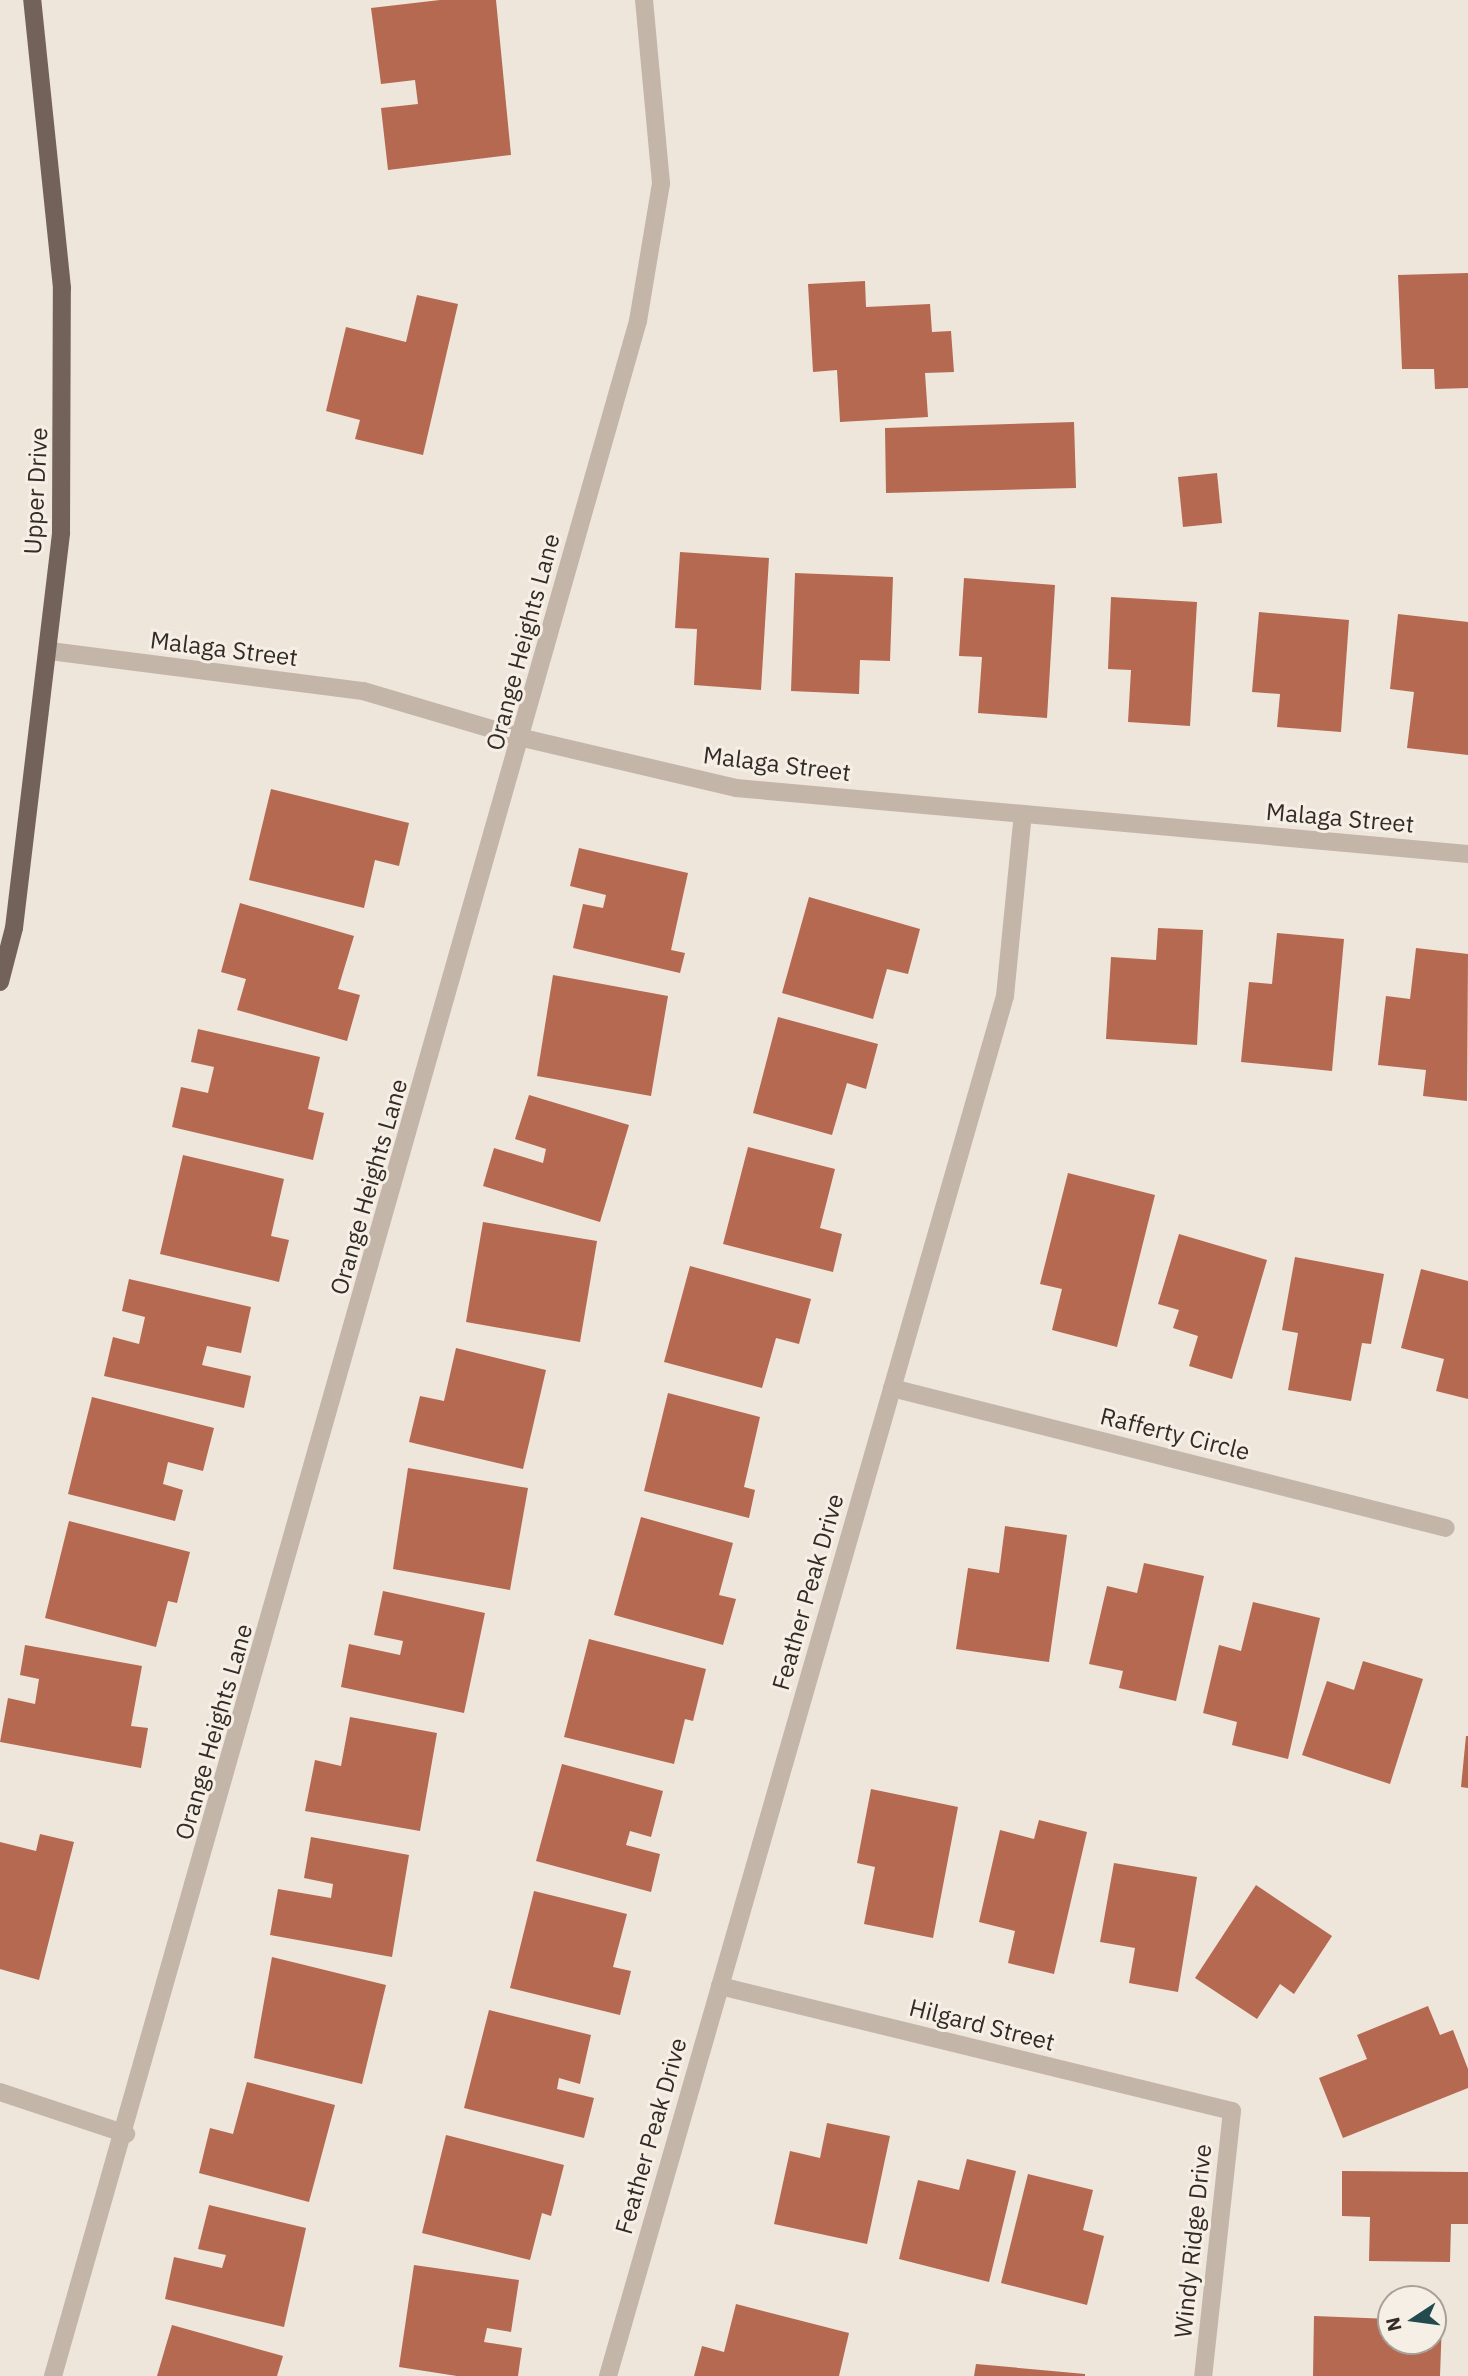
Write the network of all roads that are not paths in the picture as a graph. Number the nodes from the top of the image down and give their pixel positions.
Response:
1 (32, 0) edge
2 (644, 0) edge
3 (50, 651) junction
4 (523, 738) junction
5 (1023, 814) junction
6 (1468, 854) edge
7 (0, 982) edge
8 (892, 1388) junction
9 (1446, 1528) dead end
10 (720, 1986) junction
11 (0, 2092) edge
12 (1232, 2111) joint
13 (125, 2134) junction
14 (53, 2376) edge
15 (608, 2376) edge
16 (1203, 2376) edge

1 - 3 main road, Upper Drive
2 - 4 street, Orange Heights Lane
3 - 4 street, Malaga Street
3 - 7 main road, Upper Drive
4 - 5 street, Malaga Street
4 - 13 street, Orange Heights Lane
5 - 6 street, Malaga Street
5 - 8 street, Feather Peak Drive
8 - 9 street, Rafferty Circle
8 - 10 street, Feather Peak Drive
10 - 12 street, Hilgard Street
10 - 15 street, Feather Peak Drive
11 - 13 street
12 - 16 street, Windy Ridge Drive
13 - 14 street, Orange Heights Lane

